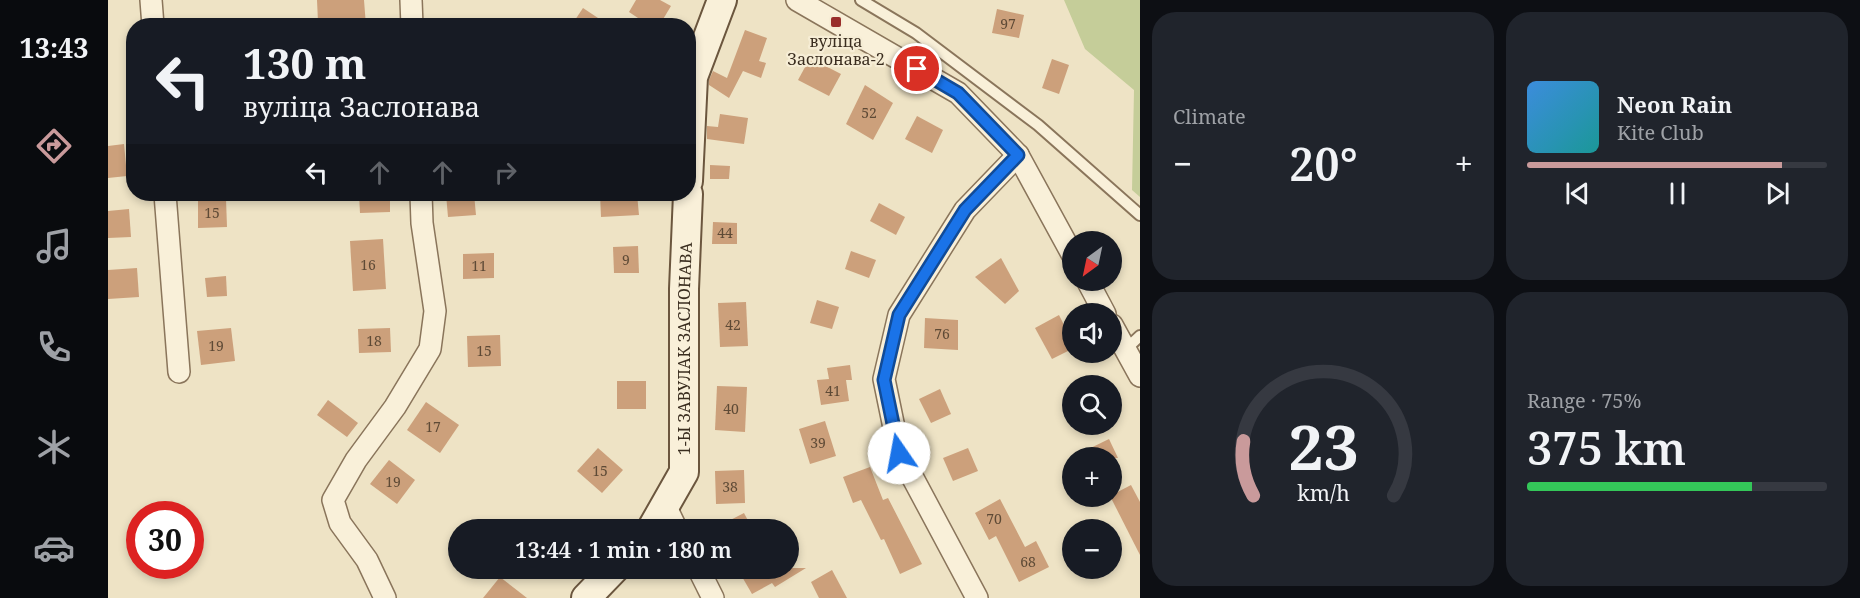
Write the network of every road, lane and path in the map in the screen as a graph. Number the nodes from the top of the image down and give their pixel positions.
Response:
1 (151, 0) edge
2 (411, 0) edge
3 (722, 0) edge
4 (796, 0) edge
5 (861, 0) edge
6 (152, 18) edge
7 (412, 18) edge
8 (696, 69) edge
9 (1018, 155) junction
10 (166, 201) edge
11 (421, 201) edge
12 (688, 201) edge
13 (1140, 214) edge
14 (1062, 236) edge
15 (1133, 343) edge
16 (179, 372) dead end
17 (1140, 376) edge
18 (665, 519) edge
19 (604, 579) edge
20 (704, 579) edge
21 (386, 598) edge
22 (586, 598) edge
23 (713, 598) edge
24 (977, 598) edge

1 - 6 street
2 - 7 street
3 - 8 street
4 - 9 street
5 - 13 lane
9 - 14 street
9 - 24 street
10 - 16 street
11 - 21 street
12 - 18 street, 1-Ы ЗАВУЛАК ЗАСЛОНАВА
15 - 17 street
19 - 22 street
20 - 23 street

